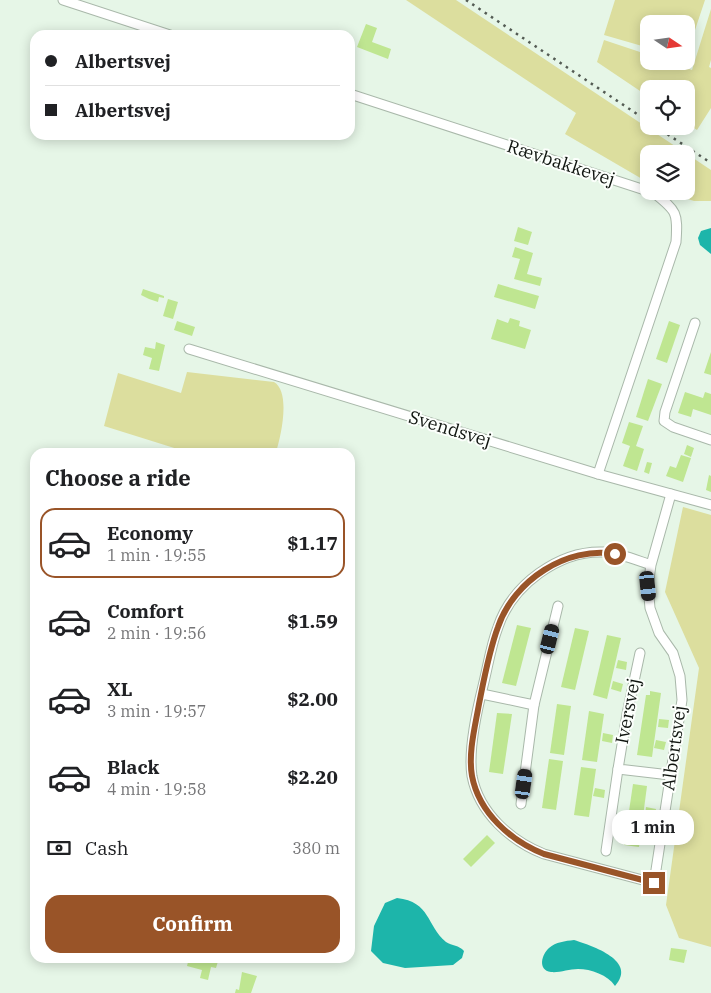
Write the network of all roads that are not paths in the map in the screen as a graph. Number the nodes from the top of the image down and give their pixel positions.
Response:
1 (63, 0) edge
2 (155, 30) edge
3 (355, 96) edge
4 (695, 323) dead end
5 (190, 349) dead end
6 (711, 440) edge
7 (598, 474) junction
8 (671, 494) junction
9 (711, 505) edge
10 (651, 566) junction
11 (558, 606) dead end
12 (640, 653) dead end
13 (482, 694) junction
14 (534, 705) junction
15 (618, 769) junction
16 (670, 775) junction
17 (521, 804) dead end
18 (606, 851) dead end

1 - 2 street
3 - 7 street, Rævbakkevej
4 - 6 street
5 - 7 street, Svendsvej
7 - 8 street, Svendsvej
8 - 9 street, Svendsvej
8 - 10 street, Albertsvej
10 - 13 street, Albertsvej
10 - 16 street, Albertsvej
11 - 14 street
12 - 15 street, Iversvej
13 - 14 street
13 - 16 street, Albertsvej
14 - 17 street
15 - 16 street, Iversvej
15 - 18 street, Iversvej

